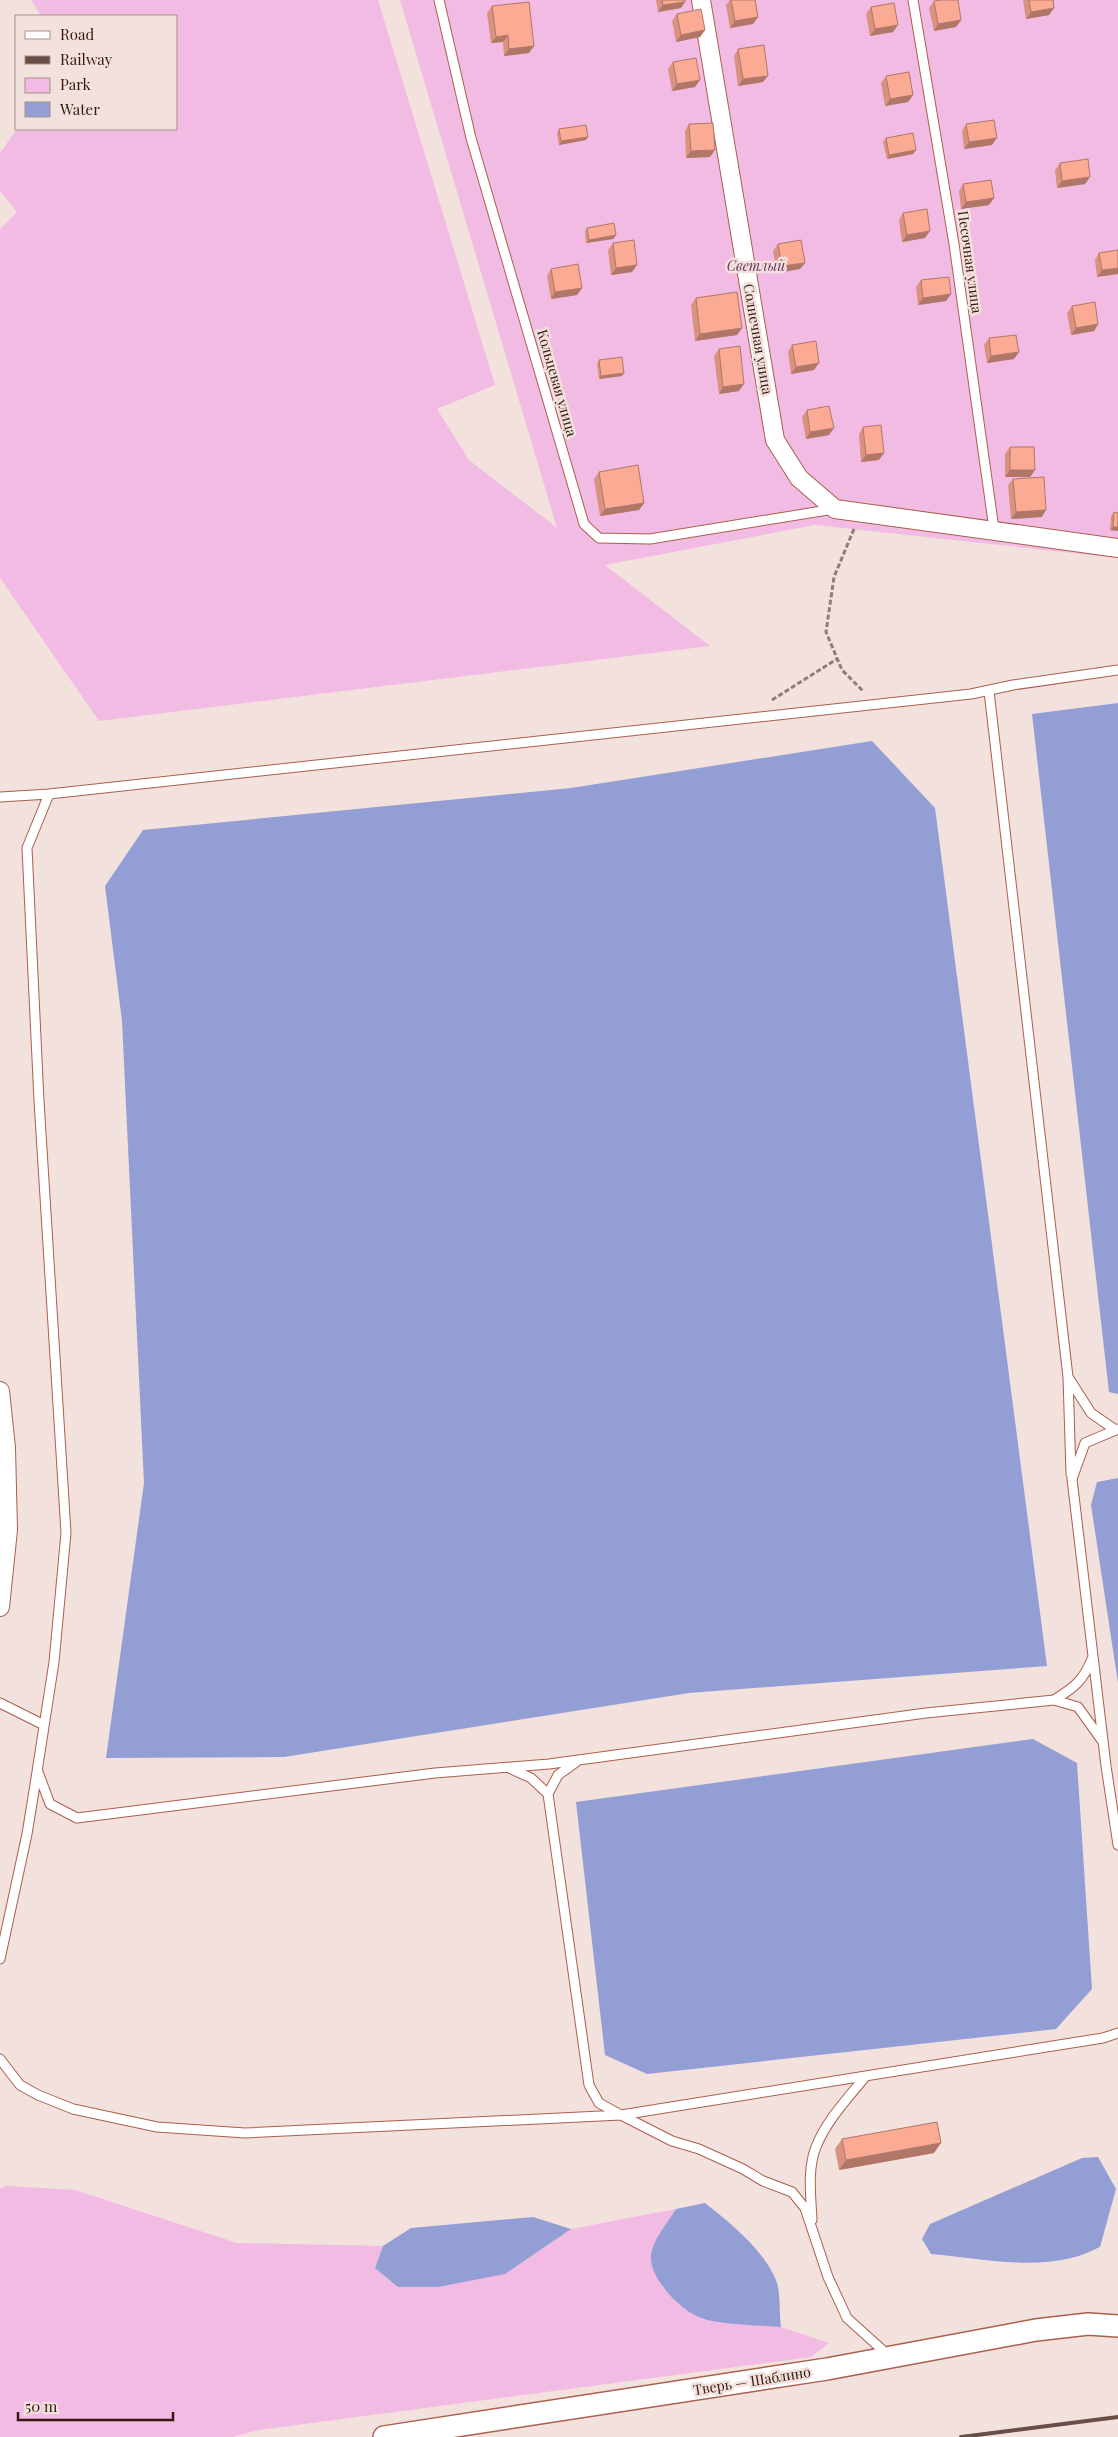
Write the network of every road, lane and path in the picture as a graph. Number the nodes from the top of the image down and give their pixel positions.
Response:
1 (438, 0) edge
2 (701, 0) edge
3 (913, 0) edge
4 (835, 509) junction
5 (861, 513) junction
6 (994, 529) junction
7 (1118, 548) edge
8 (837, 659) junction
9 (1118, 670) edge
10 (989, 691) junction
11 (877, 704) junction
12 (742, 719) junction
13 (49, 794) junction
14 (0, 797) edge
15 (1068, 1377) junction
16 (0, 1391) edge
17 (1116, 1429) edge
18 (1072, 1479) junction
19 (0, 1607) edge
20 (1093, 1656) junction
21 (1054, 1700) junction
22 (0, 1703) edge
23 (44, 1725) junction
24 (1103, 1742) junction
25 (578, 1760) junction
26 (507, 1767) junction
27 (37, 1769) junction
28 (548, 1794) junction
29 (1118, 1845) edge
30 (0, 1959) edge
31 (1118, 2033) edge
32 (0, 2059) edge
33 (865, 2077) junction
34 (621, 2116) junction
35 (812, 2229) junction
36 (1118, 2326) edge
37 (890, 2357) junction
38 (384, 2437) edge

1 - 4 lane, Кольцевая улица
2 - 4 street, Солнечная улица
3 - 6 lane, Песочная улица
4 - 5 street
5 - 6 street
5 - 8 path
6 - 7 street
8 - 11 path
8 - 12 path
9 - 10 lane
10 - 11 lane
10 - 15 lane
11 - 12 lane
12 - 13 lane
13 - 14 lane
13 - 23 lane
15 - 17 lane
15 - 18 lane
16 - 19 street
17 - 18 lane
18 - 20 lane
20 - 21 lane
20 - 24 lane
21 - 24 lane
21 - 25 lane
22 - 23 lane
23 - 27 lane
24 - 29 lane
25 - 26 lane
25 - 28 lane
26 - 27 lane
26 - 28 lane
27 - 30 lane
28 - 34 lane
31 - 33 lane
32 - 34 lane
33 - 34 lane
33 - 35 lane
34 - 35 lane
35 - 37 lane
36 - 37 street, Тверь — Шаблино
37 - 38 street, Тверь — Шаблино

